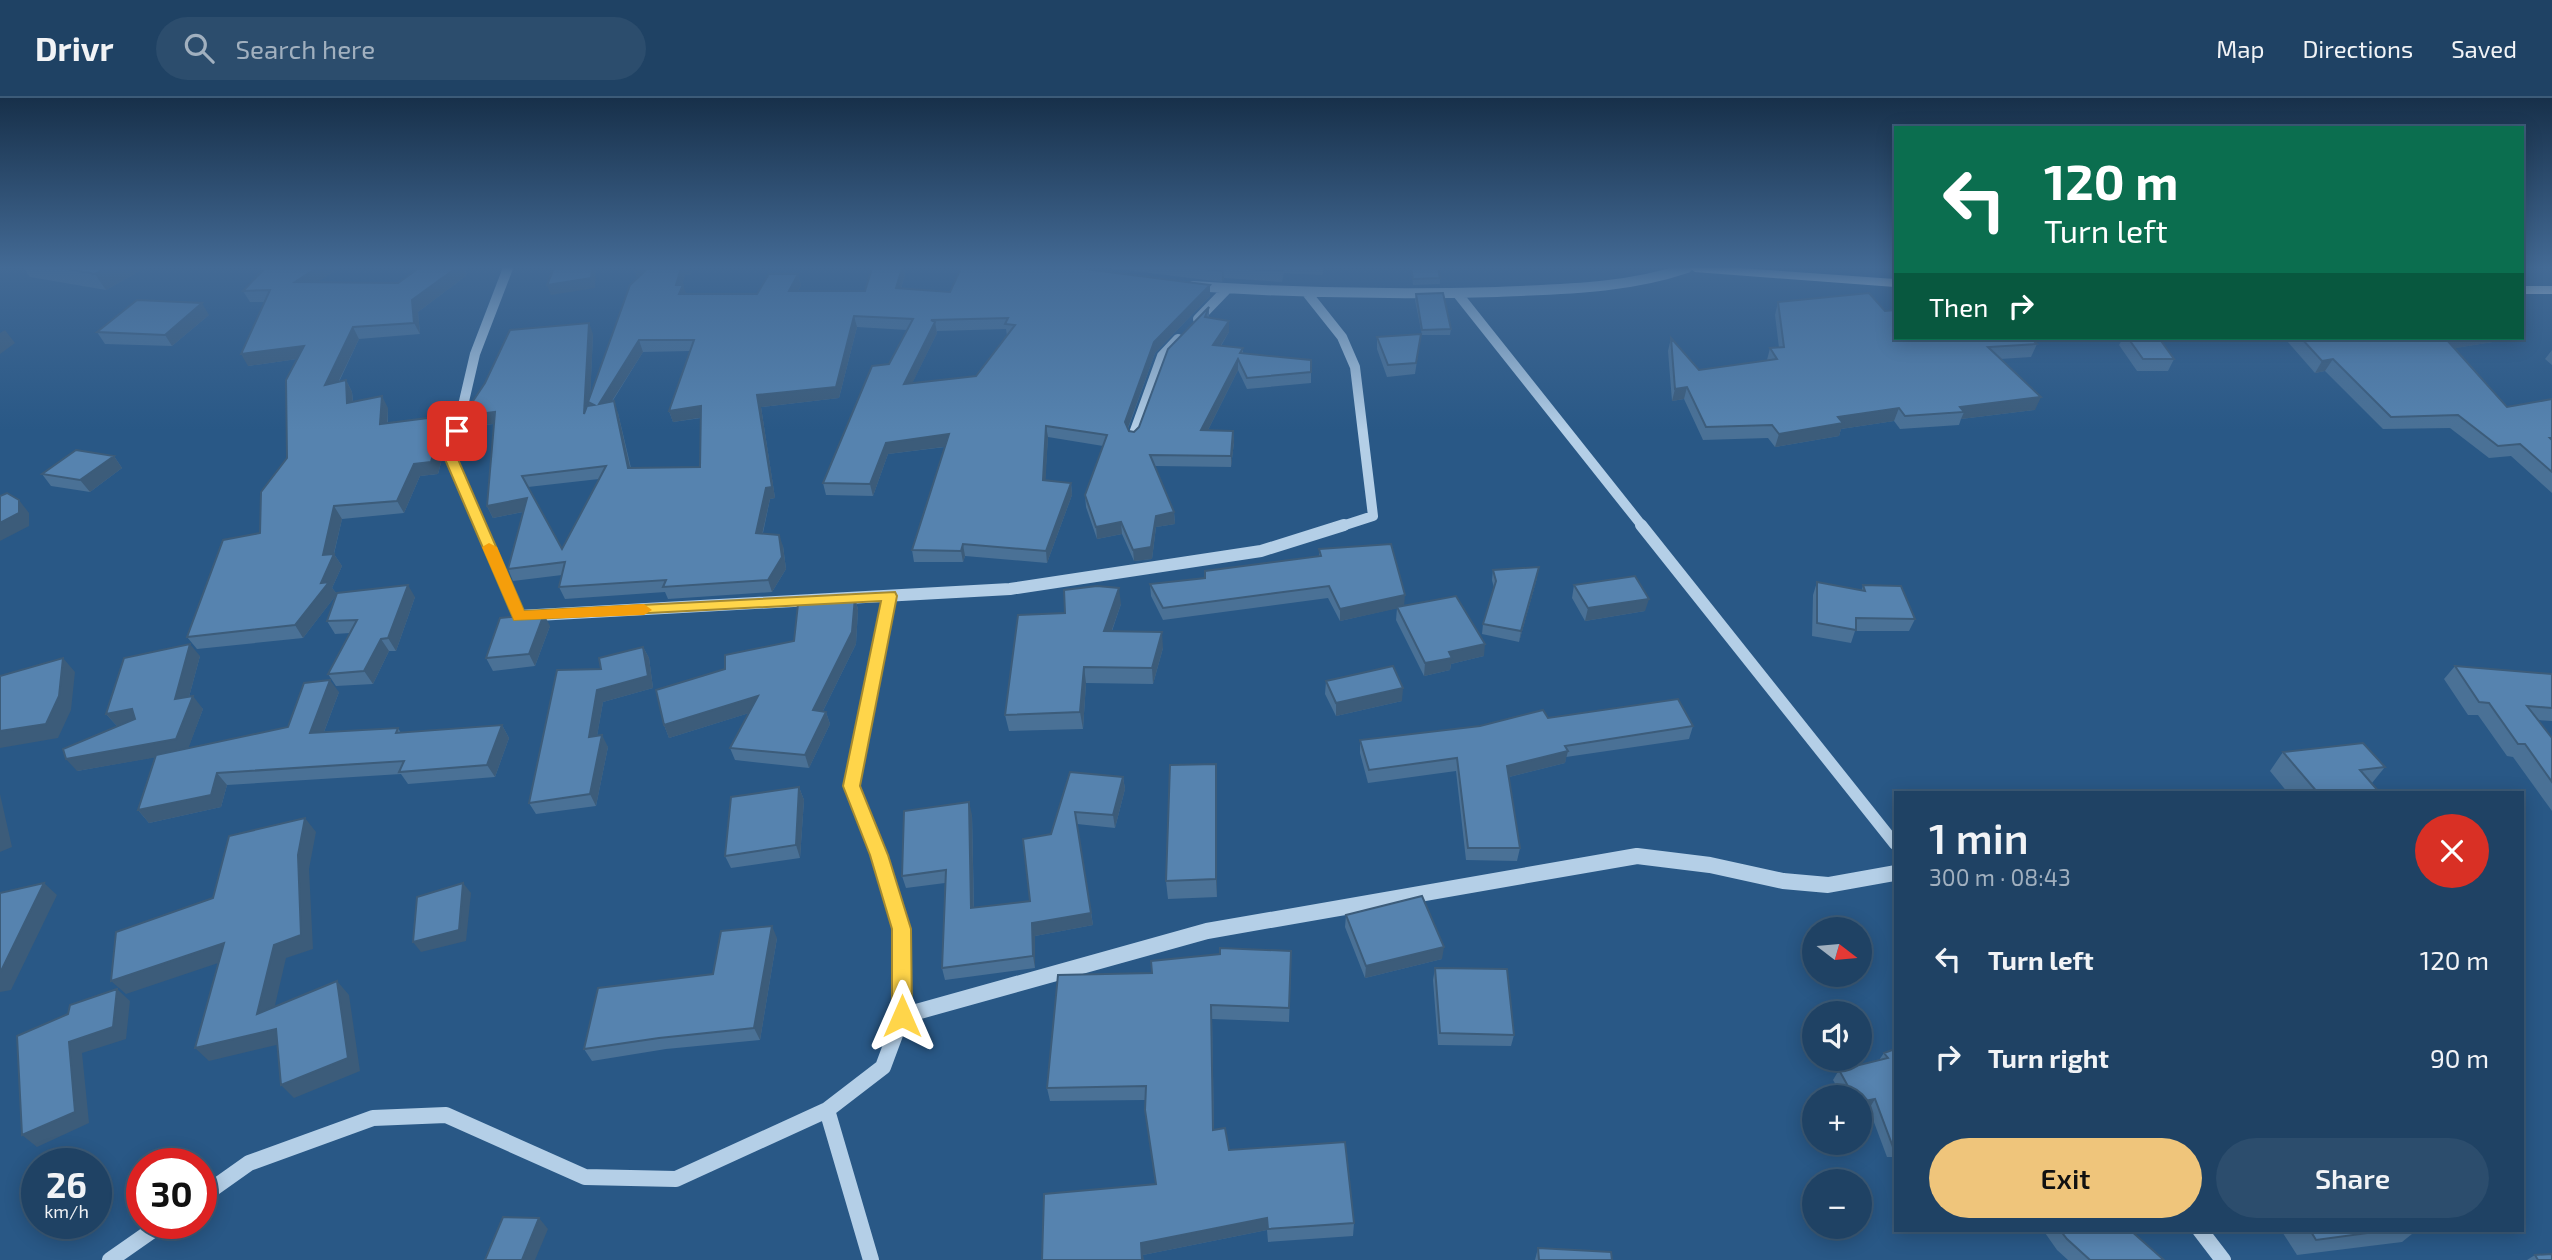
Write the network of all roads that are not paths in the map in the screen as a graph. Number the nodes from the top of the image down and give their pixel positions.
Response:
1 (487, 322) edge
2 (1195, 322) edge
3 (1330, 322) edge
4 (1480, 322) edge
5 (1133, 436) edge
6 (889, 596) junction
7 (1894, 844) edge
8 (1894, 873) edge
9 (902, 1016) junction
10 (827, 1110) junction
11 (217, 1186) edge
12 (2202, 1232) edge
13 (140, 1239) edge
14 (110, 1260) edge
15 (871, 1260) edge
16 (2223, 1260) edge

1 - 6 street
2 - 5 street
3 - 6 street
4 - 7 street
6 - 9 street
8 - 9 street
9 - 10 street
10 - 11 street
10 - 15 street
12 - 16 street
13 - 14 street

